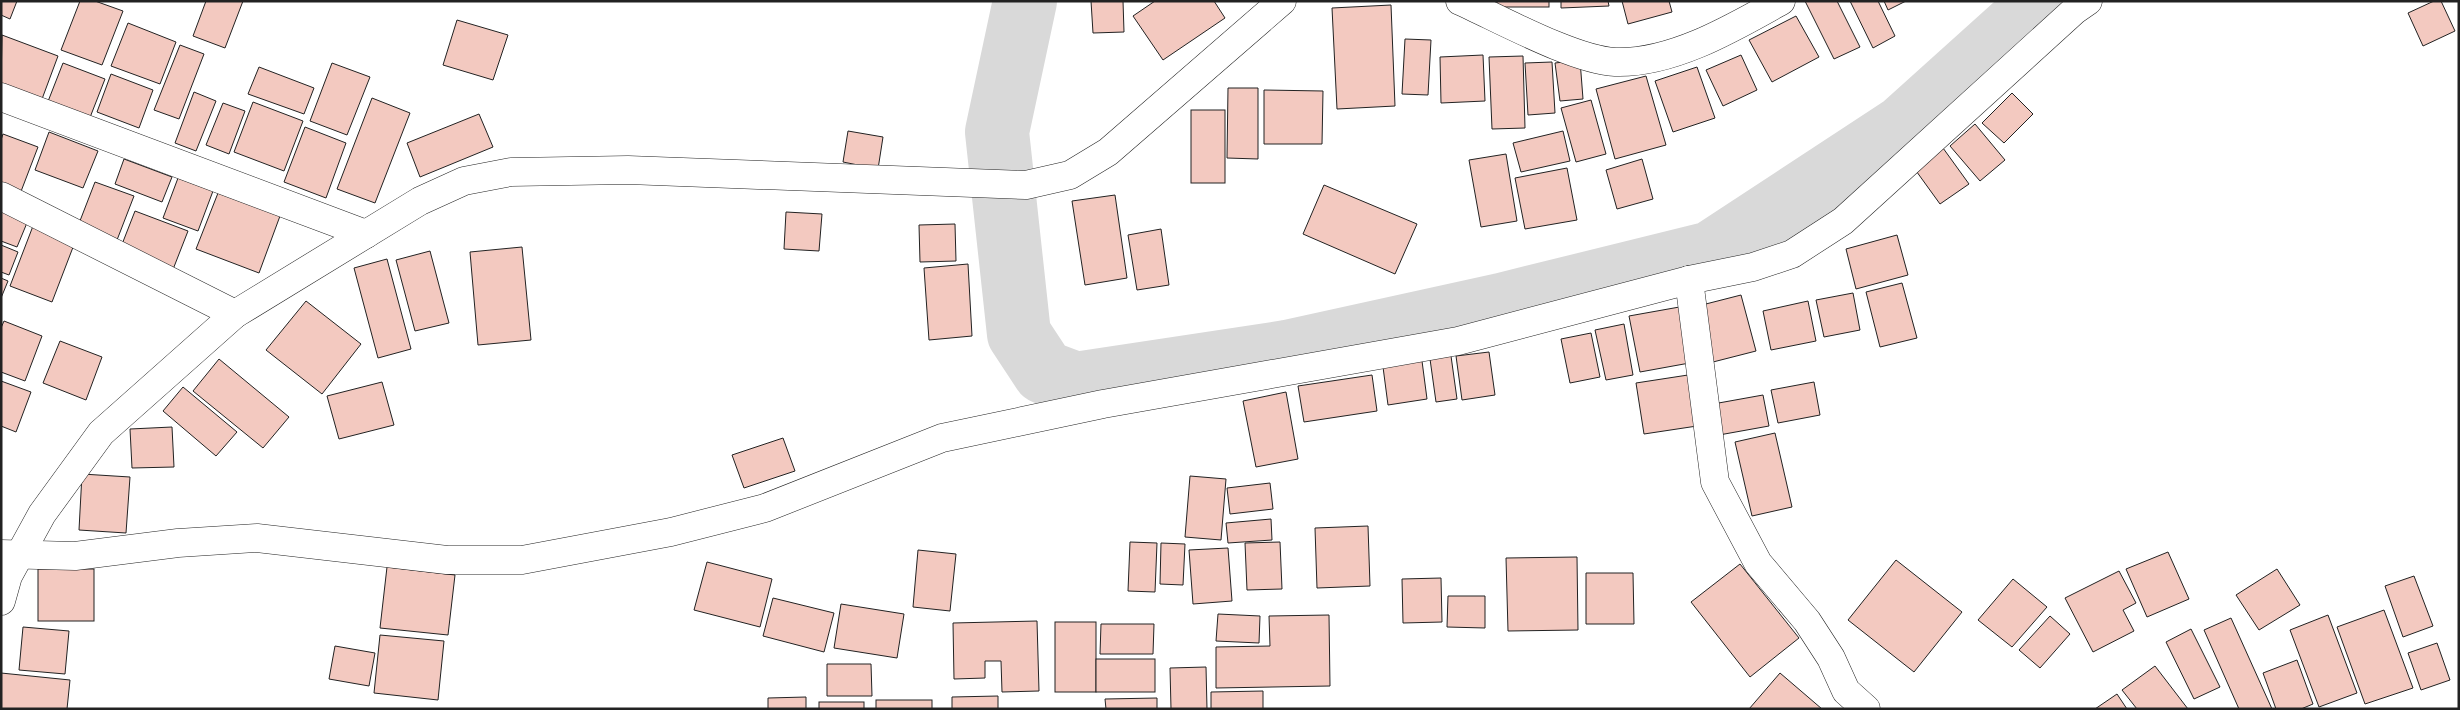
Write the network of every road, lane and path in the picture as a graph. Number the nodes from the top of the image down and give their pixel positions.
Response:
1 (1282, 1) edge
2 (1460, 1) edge
3 (1781, 1) edge
4 (2088, 1) edge
5 (1, 97) edge
6 (1, 196) edge
7 (366, 234) junction
8 (1689, 280) junction
9 (235, 314) junction
10 (10, 554) edge
11 (1, 600) edge
12 (1866, 709) edge

1 - 7 street
2 - 3 street
4 - 8 street
5 - 7 street
6 - 9 street
7 - 9 street
8 - 10 street
8 - 12 street
9 - 10 street
10 - 11 street

